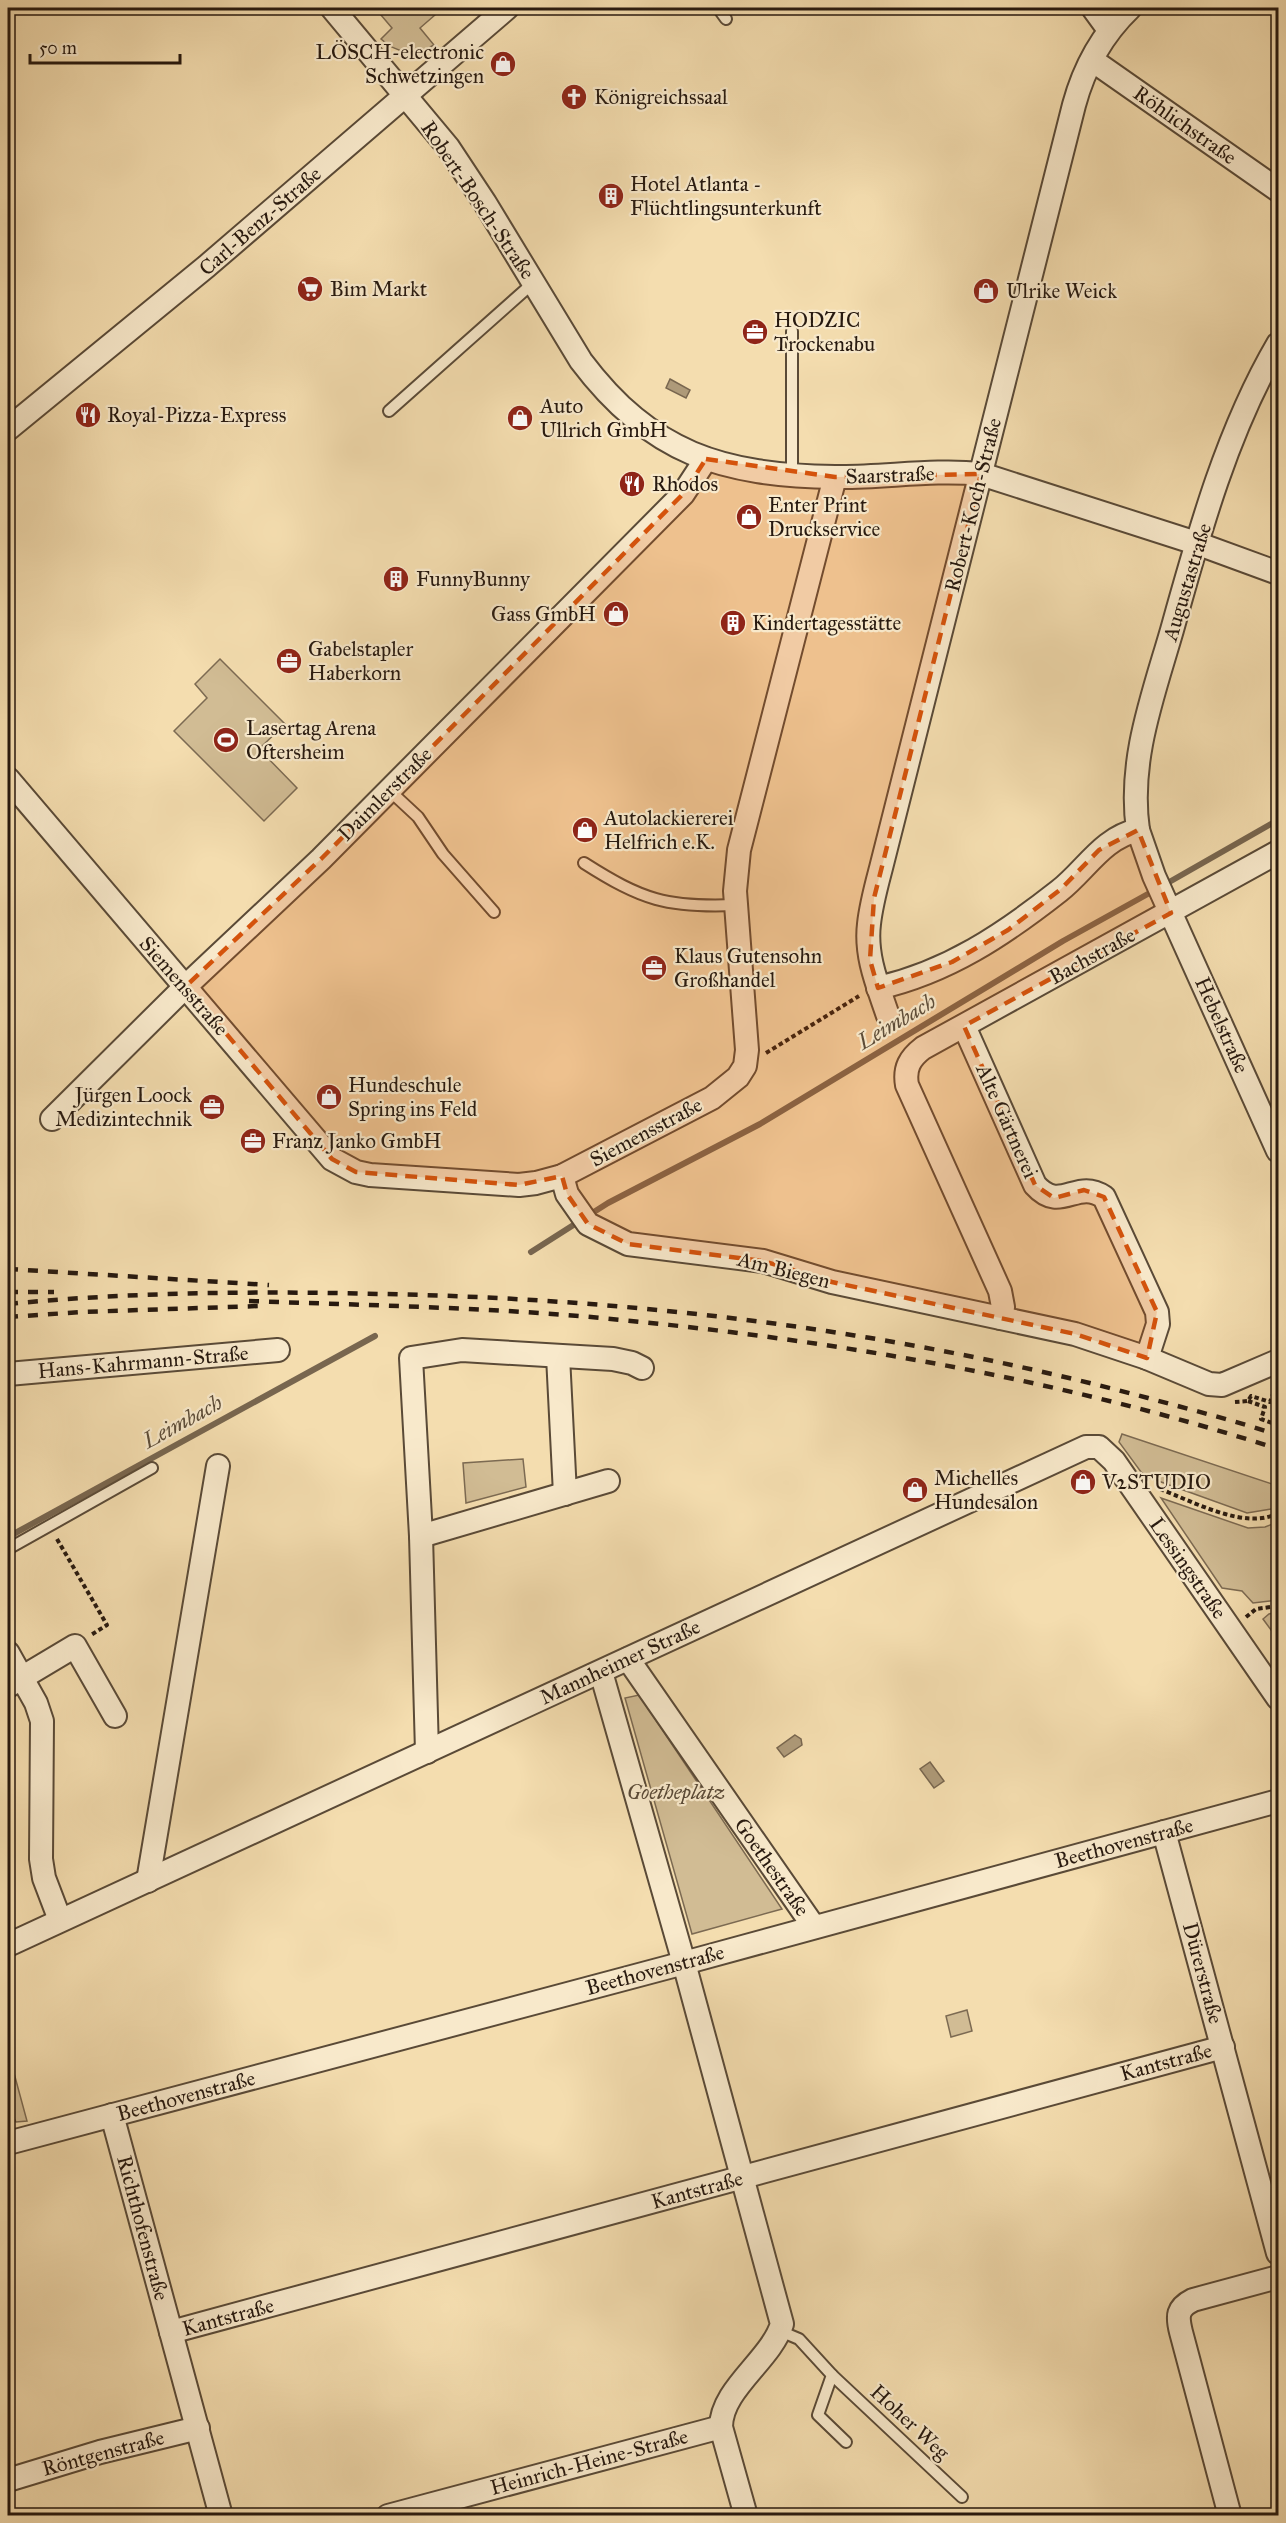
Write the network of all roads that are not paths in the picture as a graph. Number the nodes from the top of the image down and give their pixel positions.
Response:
1 (332, 8) edge
2 (507, 8) edge
3 (718, 8) edge
4 (1093, 8) edge
5 (1130, 8) edge
6 (726, 19) dead end
7 (1109, 30) junction
8 (1092, 60) junction
9 (406, 94) junction
10 (1278, 190) edge
11 (533, 283) junction
12 (551, 312) joint
13 (792, 331) dead end
14 (1278, 344) edge
15 (389, 411) dead end
16 (8, 429) edge
17 (706, 459) junction
18 (792, 474) junction
19 (981, 474) junction
20 (835, 477) junction
21 (1196, 543) junction
22 (1278, 573) edge
23 (8, 779) edge
24 (389, 790) junction
25 (1138, 830) junction
26 (1278, 852) edge
27 (584, 863) dead end
28 (736, 905) junction
29 (1168, 906) junction
30 (494, 912) dead end
31 (186, 986) junction
32 (878, 988) junction
33 (888, 1016) dead end
34 (964, 1026) junction
35 (52, 1119) dead end
36 (1278, 1150) edge
37 (562, 1176) junction
38 (1001, 1318) junction
39 (278, 1350) dead end
40 (558, 1356) junction
41 (1147, 1358) junction
42 (1278, 1361) edge
43 (642, 1368) dead end
44 (8, 1374) edge
45 (1092, 1446) joint
46 (218, 1466) dead end
47 (152, 1468) dead end
48 (608, 1481) dead end
49 (565, 1494) junction
50 (421, 1536) junction
51 (8, 1549) edge
52 (8, 1653) edge
53 (628, 1659) junction
54 (601, 1672) junction
55 (15, 1682) edge
56 (1278, 1698) edge
57 (115, 1716) dead end
58 (427, 1752) junction
59 (1278, 1801) edge
60 (1164, 1832) junction
61 (148, 1881) junction
62 (60, 1920) junction
63 (814, 1927) junction
64 (8, 1945) edge
65 (684, 1963) junction
66 (1223, 2047) junction
67 (112, 2115) junction
68 (8, 2143) edge
69 (742, 2178) junction
70 (1271, 2195) edge
71 (1278, 2253) edge
72 (1278, 2277) edge
73 (780, 2331) junction
74 (171, 2332) junction
75 (832, 2375) junction
76 (721, 2427) junction
77 (198, 2428) junction
78 (846, 2442) dead end
79 (8, 2480) edge
80 (962, 2497) dead end
81 (221, 2516) edge
82 (388, 2516) edge
83 (746, 2516) edge
84 (1230, 2516) edge

1 - 9 street, Robert-Bosch-Straße
2 - 9 street, Carl-Benz-Straße
3 - 6 lane
4 - 7 street
5 - 7 street, Robert-Koch-Straße
7 - 8 street, Robert-Koch-Straße
8 - 10 street, Röhlichstraße
8 - 19 street, Robert-Koch-Straße
9 - 11 street, Robert-Bosch-Straße
9 - 16 street, Carl-Benz-Straße
11 - 12 street, Robert-Bosch-Straße
11 - 15 lane
12 - 17 street, Saarstraße
13 - 18 lane
14 - 21 street, Augustastraße
17 - 18 street, Saarstraße
17 - 24 street, Daimlerstraße
18 - 20 street, Saarstraße
19 - 20 street, Saarstraße
19 - 21 street, Saarstraße
19 - 32 street, Robert-Koch-Straße
20 - 28 street
21 - 22 street, Saarstraße
21 - 25 street, Augustastraße
23 - 31 street, Siemensstraße
24 - 30 lane
24 - 31 street, Daimlerstraße
25 - 29 street, Augustastraße
25 - 32 street
26 - 29 street, Bachstraße
27 - 28 lane
28 - 37 street, Siemensstraße
29 - 34 street, Bachstraße
29 - 36 street, Hebelstraße
31 - 35 street, Daimlerstraße
31 - 37 street, Siemensstraße
32 - 33 street, Robert-Koch-Straße
34 - 38 street, Bachstraße
34 - 41 street, Alte Gärtnerei
37 - 38 street, Am Biegen
38 - 41 street, Am Biegen
39 - 44 street, Hans-Kahrmann-Straße
40 - 43 street
40 - 49 street
40 - 50 street
41 - 42 street, Am Biegen
45 - 53 street, Mannheimer Straße
45 - 56 street, Lessingstraße
46 - 61 street
47 - 51 lane
48 - 49 street
49 - 50 street
50 - 58 street
52 - 55 street
53 - 54 street, Mannheimer Straße
53 - 63 street, Goethestraße
54 - 58 street, Mannheimer Straße
54 - 65 street
55 - 57 street
55 - 62 street
58 - 61 street, Mannheimer Straße
59 - 60 street, Beethovenstraße
60 - 63 street, Beethovenstraße
60 - 66 street, Dürerstraße
61 - 62 street, Mannheimer Straße
62 - 64 street, Mannheimer Straße
63 - 65 street, Beethovenstraße
65 - 67 street, Beethovenstraße
65 - 69 street
66 - 69 street, Kantstraße
66 - 70 street, Dürerstraße
67 - 68 street, Beethovenstraße
67 - 74 street, Richthofenstraße
69 - 73 street
69 - 74 street, Kantstraße
70 - 71 street, Dürerstraße
72 - 84 street
73 - 75 lane, Hoher Weg
73 - 76 street
74 - 77 street, Richthofenstraße
75 - 78 lane
75 - 80 lane, Hoher Weg
76 - 82 street, Heinrich-Heine-Straße
76 - 83 street
77 - 79 street, Röntgenstraße
77 - 81 street, Richthofenstraße

